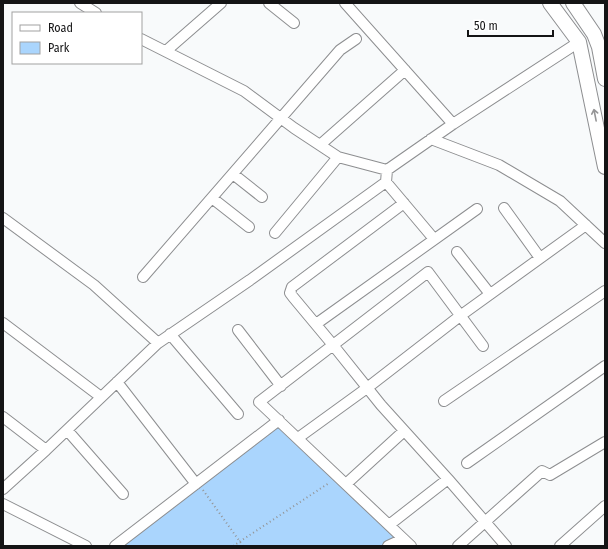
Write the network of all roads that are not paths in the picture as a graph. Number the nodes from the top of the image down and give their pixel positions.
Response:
1 (80, 3) edge
2 (269, 3) edge
3 (345, 3) edge
4 (550, 3) edge
5 (573, 3) edge
6 (216, 4) edge
7 (94, 12) edge
8 (294, 23) dead end
9 (599, 31) edge
10 (356, 39) dead end
11 (142, 40) edge
12 (580, 42) junction
13 (166, 52) junction
14 (405, 70) junction
15 (605, 79) edge
16 (281, 118) junction
17 (453, 124) junction
18 (431, 139) junction
19 (320, 145) junction
20 (338, 156) junction
21 (605, 167) edge
22 (387, 170) junction
23 (233, 174) junction
24 (386, 182) junction
25 (212, 198) junction
26 (262, 198) dead end
27 (404, 203) junction
28 (504, 208) dead end
29 (477, 209) dead end
30 (3, 218) edge
31 (586, 225) junction
32 (249, 227) dead end
33 (275, 233) dead end
34 (434, 239) junction
35 (605, 243) edge
36 (457, 252) dead end
37 (540, 258) junction
38 (143, 277) dead end
39 (605, 291) edge
40 (490, 294) junction
41 (460, 316) junction
42 (3, 323) edge
43 (316, 324) junction
44 (238, 330) dead end
45 (170, 334) junction
46 (158, 343) junction
47 (333, 345) junction
48 (483, 346) dead end
49 (605, 366) edge
50 (117, 382) junction
51 (281, 386) junction
52 (367, 388) junction
53 (102, 397) junction
54 (444, 401) dead end
55 (238, 414) dead end
56 (3, 417) edge
57 (279, 420) junction
58 (67, 430) junction
59 (404, 431) junction
60 (298, 438) junction
61 (605, 442) edge
62 (46, 450) junction
63 (468, 463) dead end
64 (448, 479) junction
65 (342, 481) junction
66 (197, 483) junction
67 (3, 490) edge
68 (123, 494) dead end
69 (3, 504) edge
70 (605, 506) edge
71 (486, 522) junction
72 (389, 525) junction
73 (403, 538) junction
74 (118, 545) edge
75 (86, 546) edge
76 (388, 546) edge
77 (411, 546) edge
78 (458, 546) edge
79 (506, 546) edge
80 (560, 546) edge

1 - 7 street
2 - 8 street
3 - 14 street
4 - 12 main road
5 - 9 main road
6 - 13 street
9 - 12 main road
9 - 15 main road
10 - 16 street
11 - 13 street
12 - 17 street
21 -> 12 main road
13 - 16 street
14 - 17 street
14 - 19 street
16 - 19 street
16 - 23 street
17 - 18 street
18 - 22 street
18 - 31 street
19 - 20 street
20 - 22 street
20 - 33 street
22 - 24 street
23 - 25 street
23 - 26 street
24 - 27 street
24 - 45 street
25 - 32 street
25 - 38 street
27 - 34 street
27 - 43 street
28 - 37 street
29 - 34 street
30 - 46 street
31 - 35 street
31 - 37 street
34 - 43 street
36 - 40 street
37 - 40 street
39 - 54 street
40 - 41 street
41 - 47 street
41 - 48 street
41 - 52 street
42 - 53 street
43 - 47 street
44 - 51 street
45 - 46 street
45 - 55 street
46 - 50 street
47 - 51 street
47 - 52 street
49 - 63 street
50 - 53 street
50 - 66 street
51 - 57 street
52 - 59 street
52 - 60 street
53 - 58 street
56 - 62 street
57 - 60 street
57 - 66 street
58 - 62 street
58 - 68 street
59 - 64 street
59 - 65 street
60 - 65 street
61 - 71 street
62 - 67 street
64 - 71 street
64 - 72 street
65 - 72 street
66 - 74 street
69 - 75 street
70 - 80 street
71 - 78 street
71 - 79 street
72 - 73 street
73 - 76 street
73 - 77 street

